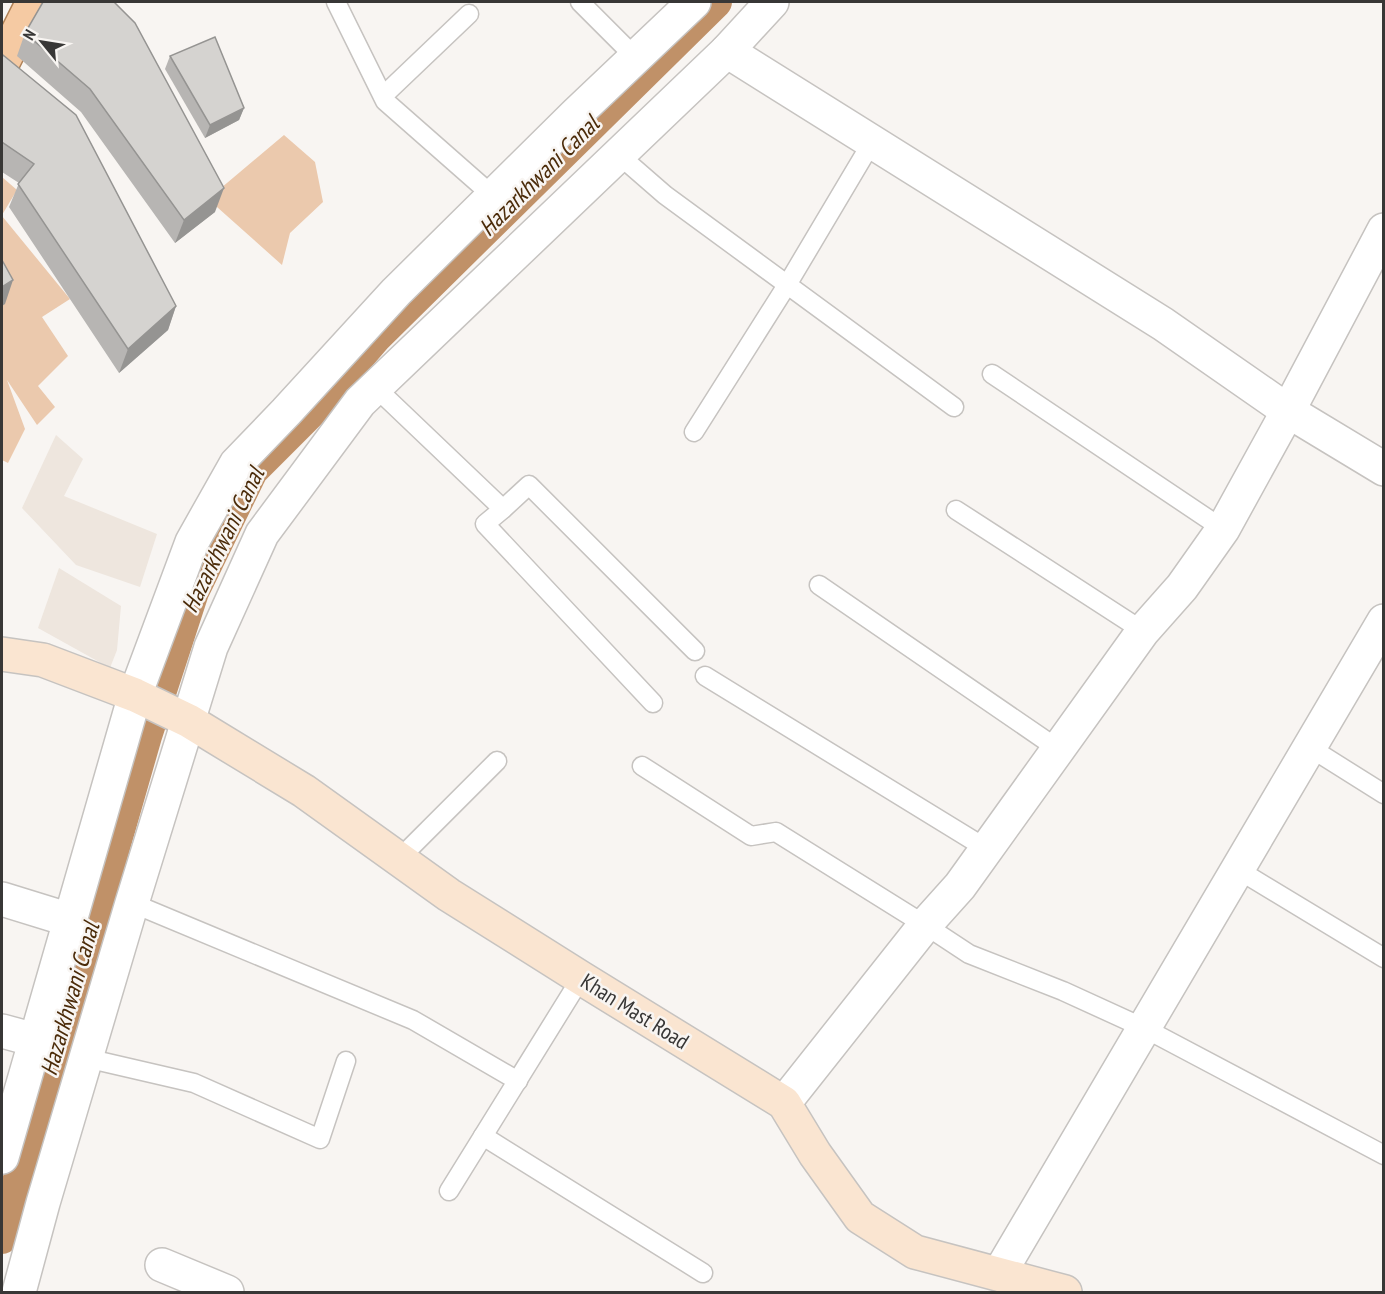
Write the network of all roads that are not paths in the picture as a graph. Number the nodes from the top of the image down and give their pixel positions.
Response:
1 (33, 2) edge
2 (336, 2) edge
3 (580, 2) edge
4 (694, 2) edge
5 (772, 2) edge
6 (469, 14) dead end
7 (728, 51) junction
8 (636, 58) junction
9 (2, 64) edge
10 (383, 96) junction
11 (872, 142) junction
12 (619, 155) junction
13 (493, 196) junction
14 (1383, 230) edge
15 (788, 285) junction
16 (992, 374) dead end
17 (375, 387) junction
18 (954, 407) dead end
19 (1288, 411) junction
20 (694, 432) dead end
21 (1383, 469) edge
22 (503, 509) junction
23 (956, 510) dead end
24 (1223, 529) junction
25 (819, 585) dead end
26 (1382, 625) edge
27 (1143, 631) junction
28 (695, 651) dead end
29 (2, 654) edge
30 (705, 676) dead end
31 (135, 695) junction
32 (653, 703) dead end
33 (189, 721) junction
34 (1309, 747) junction
35 (1058, 749) junction
36 (497, 761) dead end
37 (642, 766) dead end
38 (1383, 794) edge
39 (987, 849) junction
40 (399, 859) junction
41 (1238, 869) junction
42 (2, 899) edge
43 (132, 903) junction
44 (70, 920) junction
45 (925, 925) junction
46 (1383, 958) edge
47 (581, 978) junction
48 (1144, 1028) junction
49 (2, 1031) edge
50 (35, 1040) junction
51 (86, 1058) junction
52 (346, 1061) dead end
53 (518, 1081) junction
54 (784, 1103) junction
55 (483, 1136) junction
56 (1383, 1155) edge
57 (2, 1157) edge
58 (449, 1191) dead end
59 (162, 1265) dead end
60 (703, 1273) dead end
61 (999, 1274) junction
62 (20, 1293) edge
63 (227, 1293) edge
64 (1065, 1293) edge

1 - 9 main road
2 - 10 lane
3 - 8 lane
4 - 8 street
5 - 7 street
6 - 10 lane
7 - 11 street
7 - 12 street
8 - 13 street
10 - 13 lane
11 - 15 lane
11 - 19 street
12 - 15 lane
12 - 17 street
13 - 31 street
14 - 19 street
15 - 18 lane
15 - 20 lane
16 - 24 lane
17 - 22 lane
17 - 33 street
19 - 21 street
19 - 24 street
22 - 28 lane
22 - 32 lane
23 - 27 lane
24 - 27 street
25 - 35 lane
26 - 34 street
27 - 35 street
29 - 31 main road
30 - 39 lane
31 - 33 main road, Khan Mast Road
31 - 44 street
33 - 40 main road, Khan Mast Road
33 - 43 street
34 - 38 lane
34 - 41 street
35 - 39 street
36 - 40 lane
37 - 45 lane
39 - 45 street
40 - 47 main road, Khan Mast Road
41 - 46 lane
41 - 48 street
42 - 44 street
43 - 51 street
43 - 53 lane
44 - 50 street
45 - 48 lane
45 - 54 street
47 - 53 lane
47 - 54 main road, Khan Mast Road
48 - 56 lane
48 - 61 street
49 - 50 street
50 - 57 street
51 - 52 lane
51 - 62 street
53 - 55 lane
54 - 61 main road, Khan Mast Road
55 - 58 lane
55 - 60 lane
59 - 63 street
61 - 64 main road, Khan Mast Road

